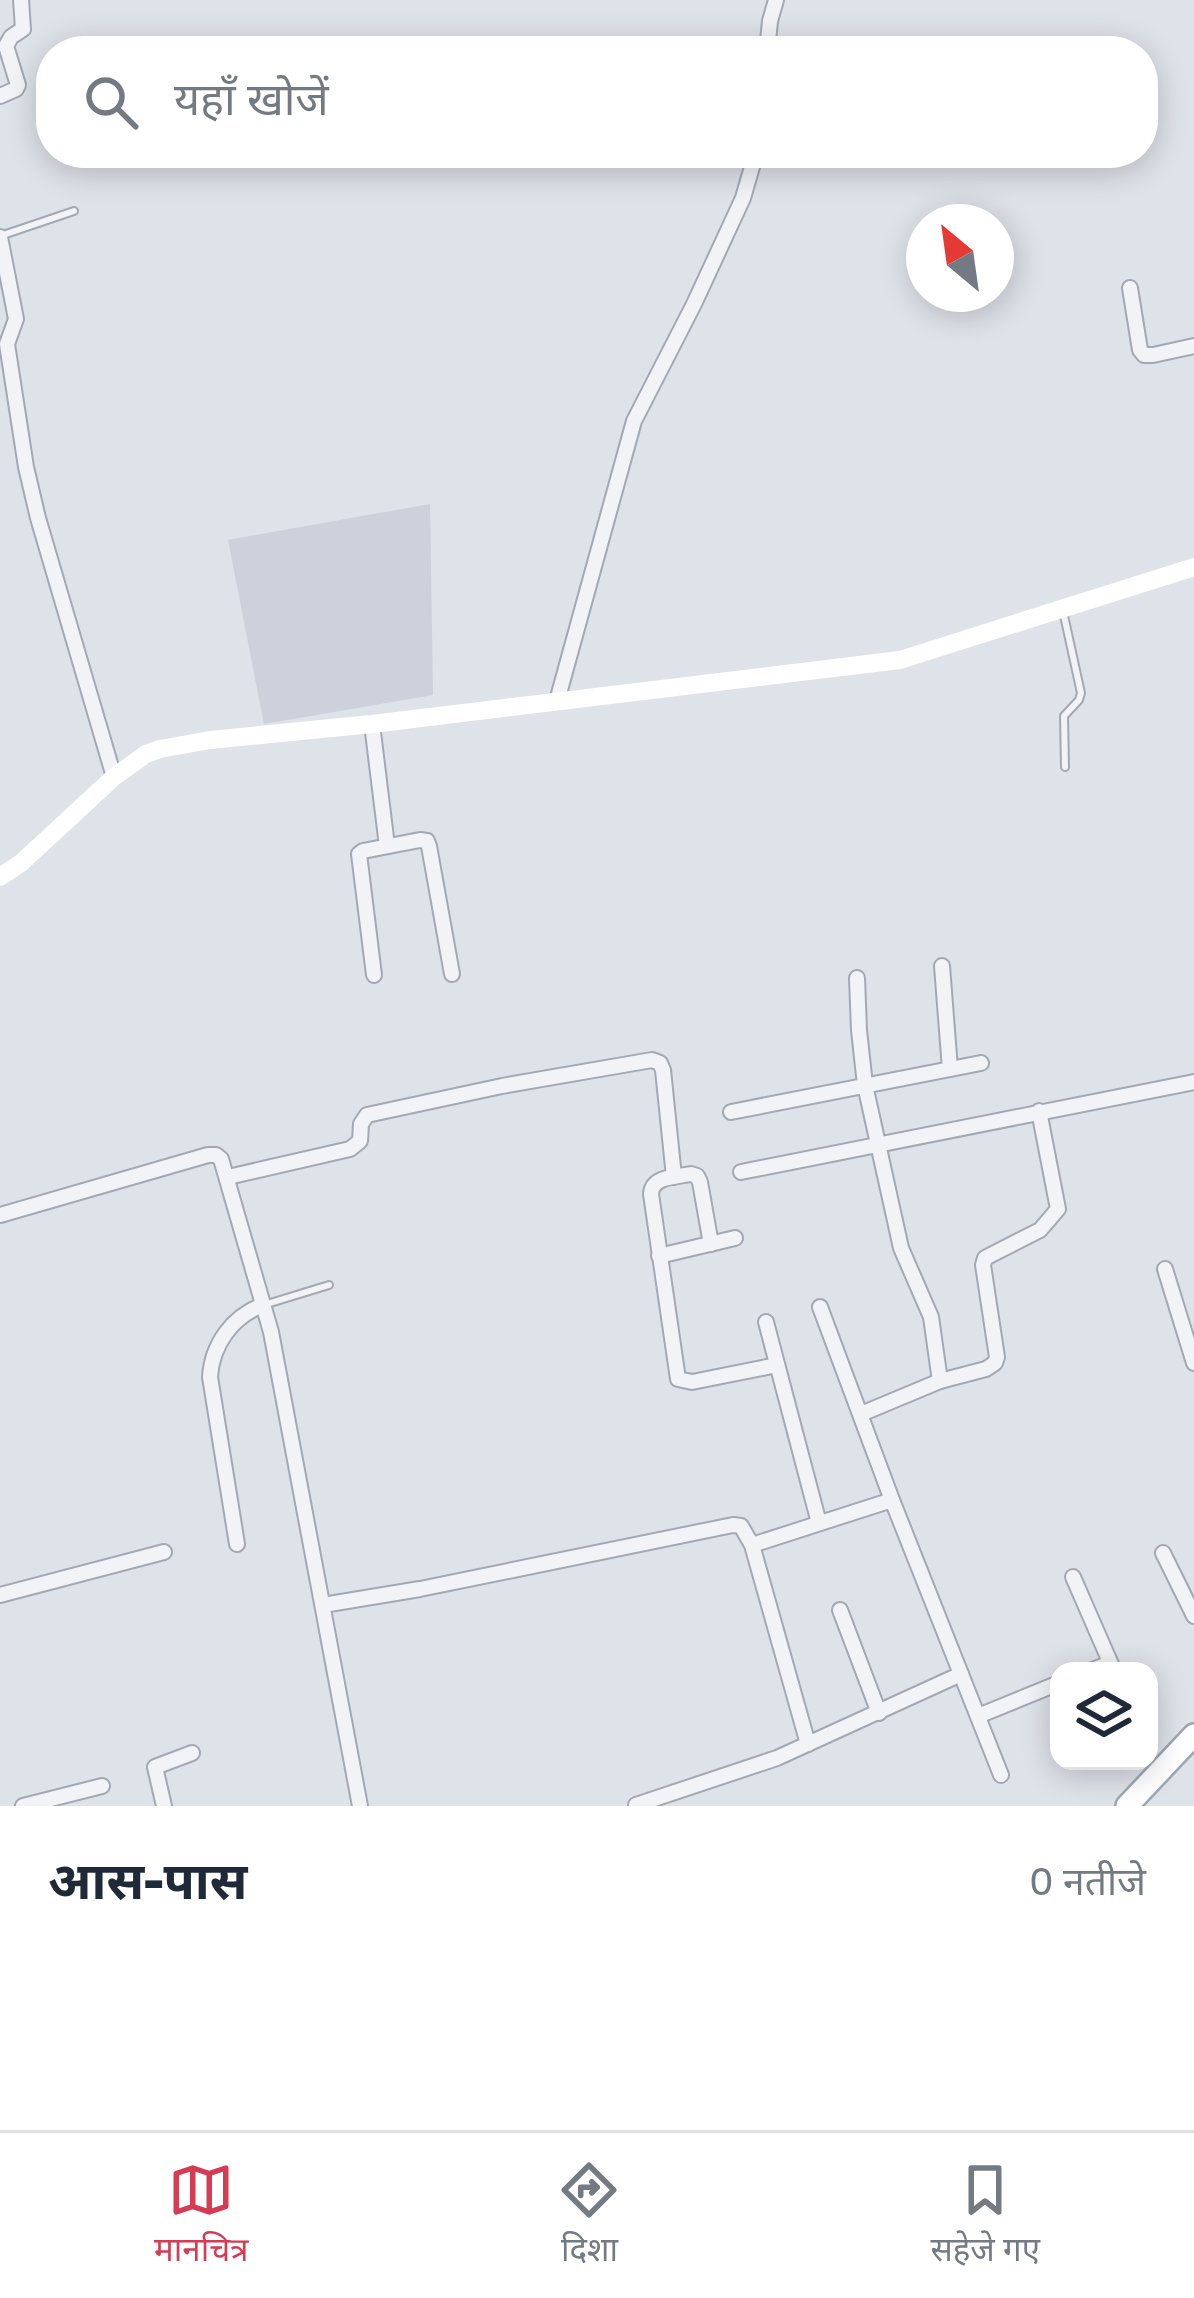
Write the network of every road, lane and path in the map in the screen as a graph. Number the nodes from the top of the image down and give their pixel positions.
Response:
1 (21, 0) edge
2 (776, 0) edge
3 (768, 36) edge
4 (0, 96) edge
5 (752, 168) edge
6 (74, 212) dead end
7 (0, 237) edge
8 (1130, 288) dead end
9 (1194, 346) edge
10 (1194, 567) edge
11 (1062, 609) junction
12 (557, 700) junction
13 (372, 724) junction
14 (1064, 767) dead end
15 (113, 777) junction
16 (387, 846) junction
17 (0, 877) edge
18 (942, 966) dead end
19 (452, 974) dead end
20 (374, 975) dead end
21 (857, 978) dead end
22 (980, 1063) dead end
23 (950, 1069) junction
24 (1194, 1082) edge
25 (865, 1085) junction
26 (1039, 1111) junction
27 (730, 1112) dead end
28 (878, 1143) junction
29 (741, 1172) dead end
30 (228, 1177) junction
31 (674, 1177) junction
32 (0, 1214) edge
33 (735, 1238) dead end
34 (711, 1244) junction
35 (658, 1256) junction
36 (1165, 1269) dead end
37 (328, 1286) dead end
38 (263, 1305) junction
39 (820, 1306) dead end
40 (766, 1322) dead end
41 (1194, 1363) edge
42 (777, 1365) junction
43 (940, 1381) junction
44 (861, 1414) junction
45 (892, 1500) junction
46 (819, 1523) junction
47 (237, 1544) dead end
48 (752, 1545) junction
49 (164, 1552) dead end
50 (1163, 1553) dead end
51 (1073, 1577) dead end
52 (0, 1595) edge
53 (322, 1605) junction
54 (840, 1610) dead end
55 (1194, 1616) edge
56 (1110, 1662) edge
57 (961, 1674) junction
58 (1050, 1687) edge
59 (879, 1713) junction
60 (978, 1716) junction
61 (1194, 1736) edge
62 (808, 1744) junction
63 (192, 1753) dead end
64 (1158, 1760) edge
65 (1150, 1770) edge
66 (1000, 1775) dead end
67 (102, 1786) dead end
68 (636, 1805) edge
69 (23, 1806) edge
70 (164, 1806) edge
71 (360, 1806) edge
72 (1127, 1806) edge

1 - 4 street
2 - 3 street
5 - 12 street
6 - 7 lane
7 - 15 street
8 - 9 street
10 - 11 street
11 - 12 street
11 - 14 lane
12 - 13 street
13 - 15 street
13 - 16 street
15 - 17 street
16 - 19 street
16 - 20 street
18 - 23 street
21 - 25 street
22 - 23 street
23 - 25 street
24 - 26 street
25 - 27 street
25 - 28 street
26 - 28 street
26 - 43 street
28 - 29 street
28 - 43 street
30 - 31 street
30 - 32 street
30 - 38 street
31 - 34 street
31 - 35 street
33 - 34 street
34 - 35 street
35 - 42 street
36 - 41 street
37 - 38 lane
38 - 47 street
38 - 53 street
39 - 44 street
40 - 42 street
42 - 46 street
43 - 44 street
44 - 45 street
45 - 46 street
45 - 57 street
46 - 48 street
48 - 53 street
48 - 62 street
49 - 52 street
50 - 55 street
51 - 56 street
53 - 71 street
54 - 59 street
57 - 59 street
57 - 60 street
58 - 60 street
59 - 62 street
60 - 66 street
61 - 64 main road
62 - 68 street
63 - 70 street
65 - 72 main road
67 - 69 street

